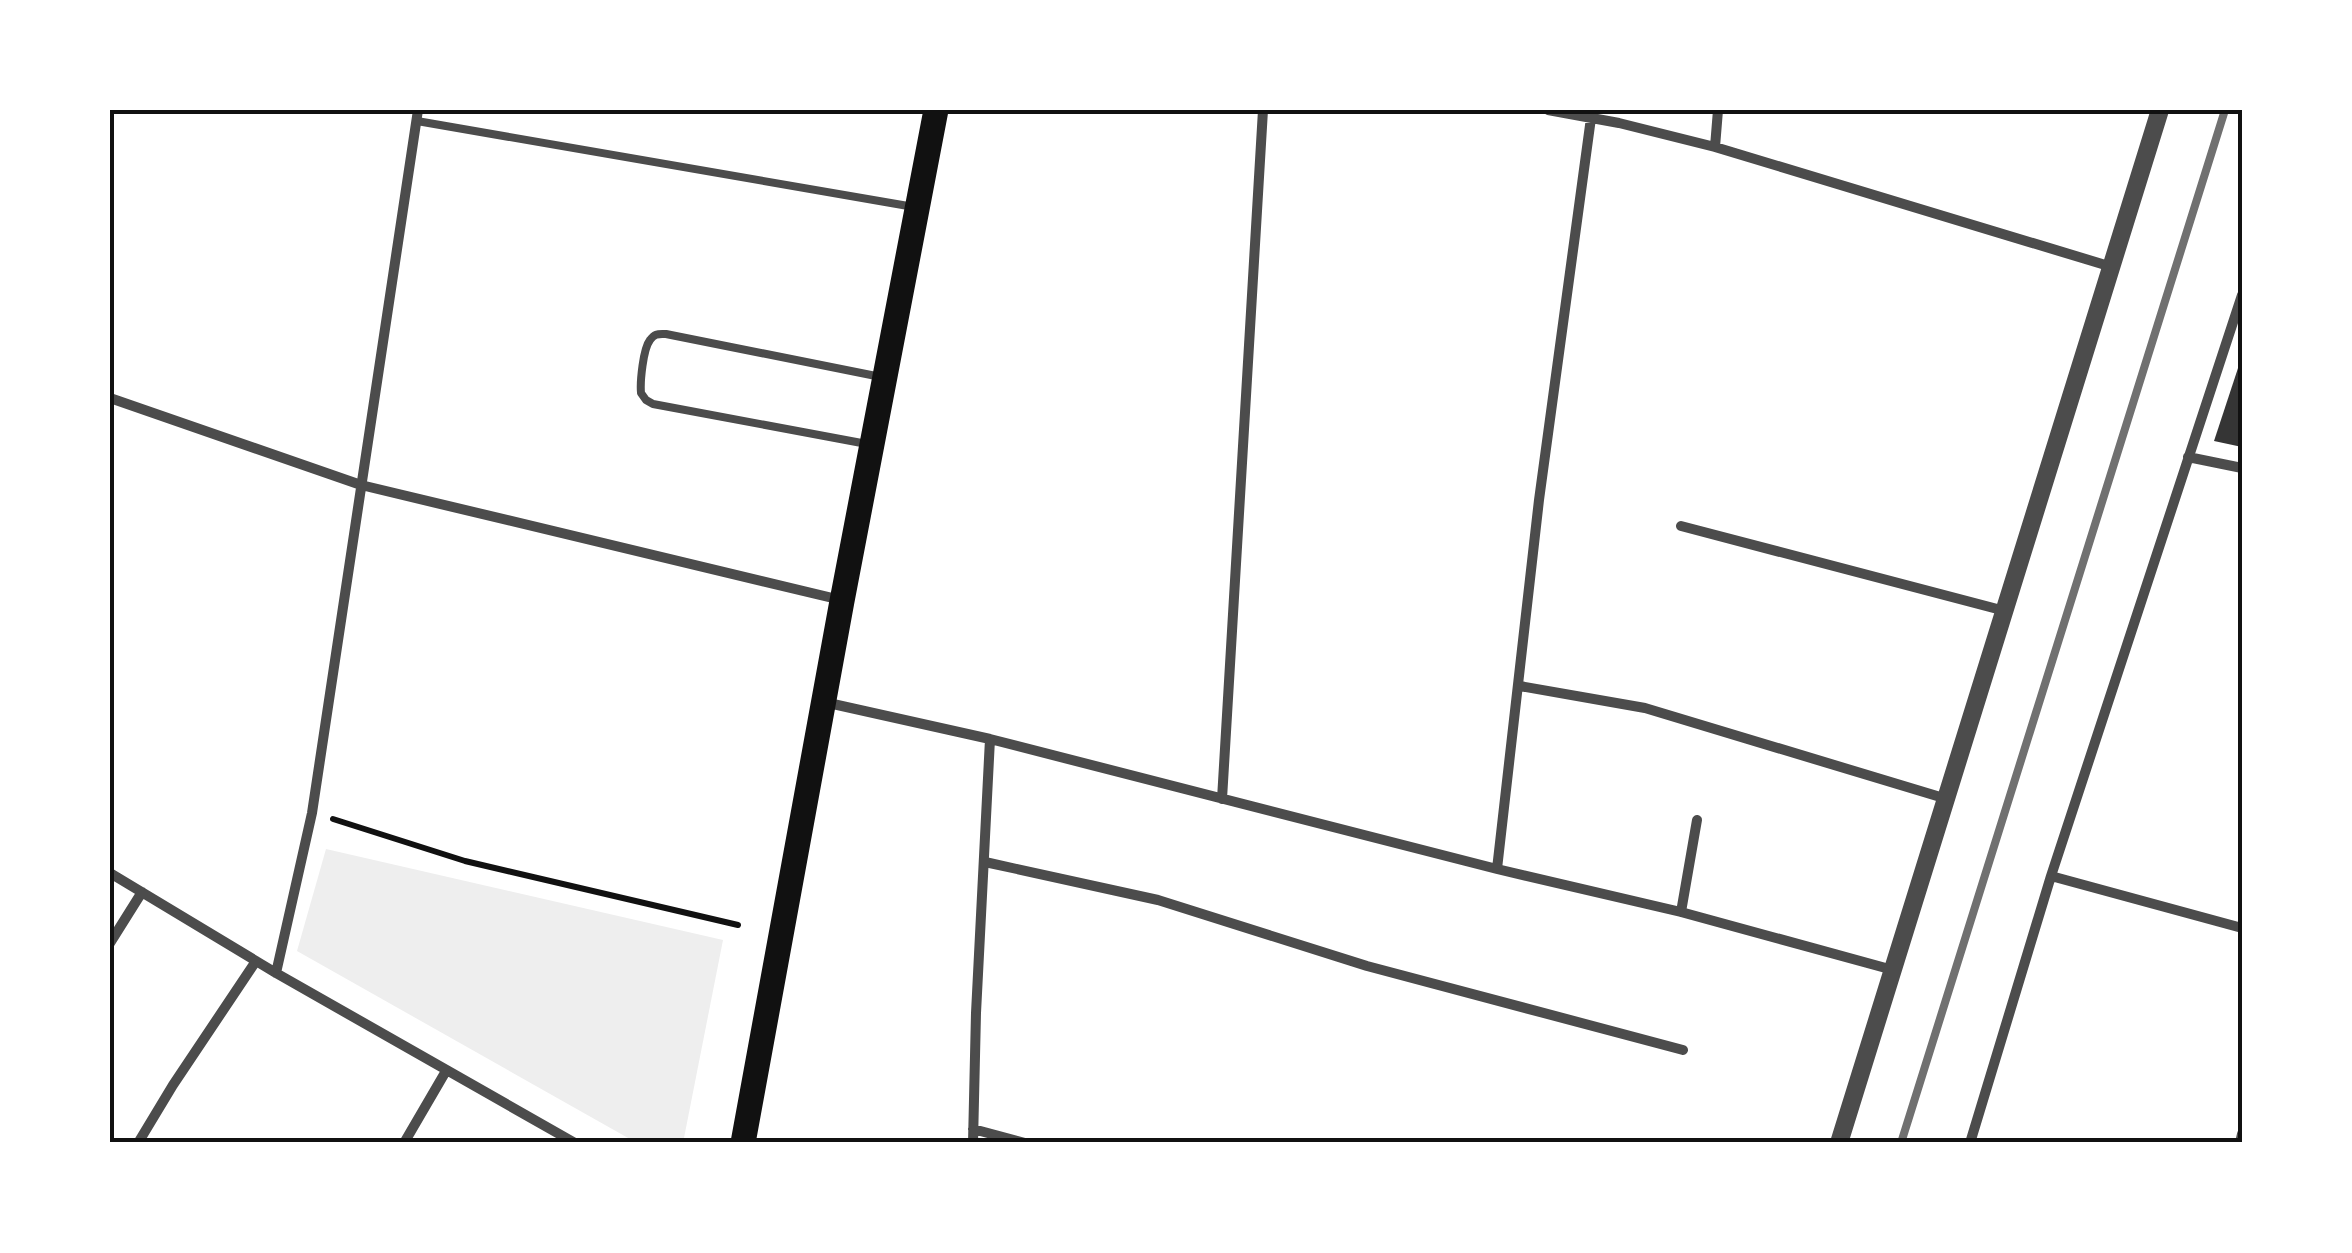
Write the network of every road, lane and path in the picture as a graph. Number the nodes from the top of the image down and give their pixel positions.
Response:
1 (936, 110) edge
2 (1262, 110) edge
3 (1548, 110) edge
4 (1718, 110) edge
5 (2160, 110) edge
6 (418, 116) edge
7 (1592, 118) junction
8 (1715, 147) junction
9 (918, 208) junction
10 (2112, 267) junction
11 (2242, 296) edge
12 (886, 377) junction
13 (110, 398) edge
14 (872, 445) junction
15 (2188, 456) junction
16 (2242, 468) edge
17 (361, 485) junction
18 (1681, 526) dead end
19 (842, 601) junction
20 (2005, 612) junction
21 (1520, 686) junction
22 (824, 702) junction
23 (990, 739) junction
24 (1222, 798) junction
25 (1946, 799) junction
26 (312, 813) junction
27 (1696, 820) dead end
28 (985, 862) junction
29 (1497, 869) junction
30 (110, 873) edge
31 (2052, 876) junction
32 (142, 892) junction
33 (1681, 912) junction
34 (738, 925) dead end
35 (2242, 928) edge
36 (110, 943) edge
37 (256, 960) junction
38 (1893, 970) junction
39 (276, 973) junction
40 (1683, 1050) dead end
41 (446, 1071) junction
42 (974, 1129) junction
43 (2242, 1134) edge
44 (138, 1143) edge
45 (404, 1143) edge
46 (576, 1143) edge
47 (743, 1143) edge
48 (973, 1143) edge
49 (1025, 1143) edge
50 (1839, 1143) edge
51 (1970, 1143) edge
52 (2240, 1143) edge

1 - 9 main road
2 - 24 street
3 - 7 street
4 - 8 street
5 - 10 street
6 - 9 lane
6 - 17 street
7 - 8 street
7 - 21 street
8 - 10 street
9 - 12 main road
10 - 20 street
11 - 15 street
12 - 14 main road
12 - 14 lane
13 - 17 street
14 - 19 main road
15 - 16 street
15 - 31 street
17 - 19 street
17 - 26 street
18 - 20 street
19 - 22 main road
20 - 25 street
21 - 25 street
21 - 29 street
22 - 23 street
22 - 47 main road
23 - 24 street
23 - 28 street
24 - 29 street
25 - 38 street
26 - 34 path
26 - 39 street
27 - 33 street
28 - 40 street
28 - 42 street
29 - 33 street
30 - 32 street
31 - 35 street
31 - 51 street
32 - 36 street
32 - 37 street
33 - 38 street
37 - 39 street
37 - 44 street
38 - 50 street
39 - 41 street
41 - 45 street
41 - 46 street
42 - 48 street
42 - 49 street
43 - 52 street

